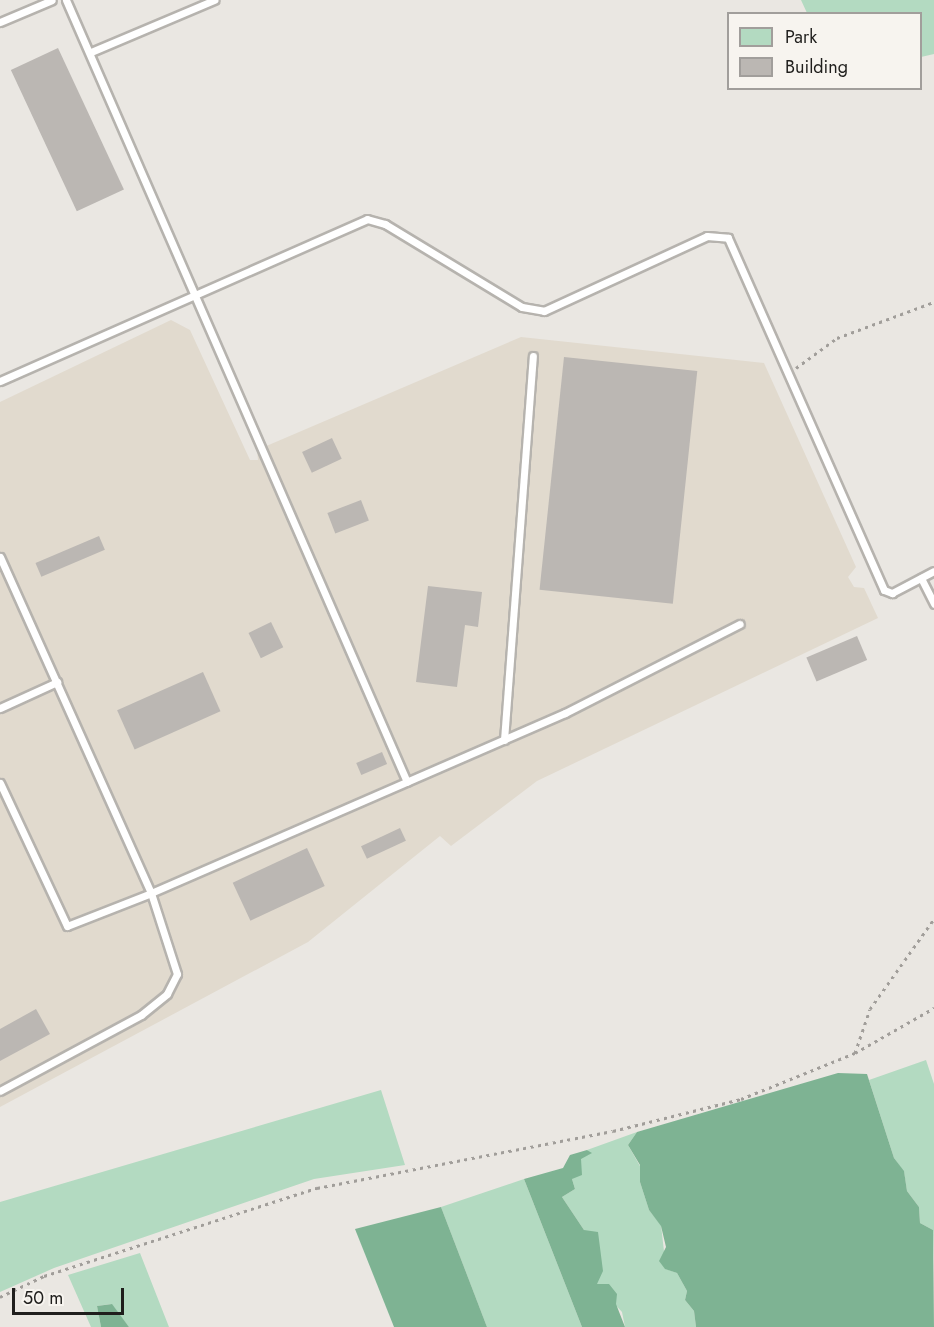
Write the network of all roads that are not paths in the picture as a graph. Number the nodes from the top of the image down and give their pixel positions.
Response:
1 (52, 0) edge
2 (66, 0) edge
3 (214, 0) edge
4 (0, 22) edge
5 (91, 52) junction
6 (198, 297) junction
7 (533, 356) dead end
8 (0, 381) edge
9 (0, 556) edge
10 (934, 571) edge
11 (921, 578) junction
12 (934, 604) edge
13 (740, 624) dead end
14 (57, 682) junction
15 (0, 708) edge
16 (504, 740) junction
17 (407, 782) junction
18 (0, 783) edge
19 (151, 893) junction
20 (0, 1091) edge

1 - 4 lane
2 - 5 lane
3 - 5 lane
5 - 6 lane
6 - 8 lane
6 - 11 lane
6 - 17 lane
7 - 16 lane
9 - 14 lane
10 - 11 lane
11 - 12 lane
13 - 16 lane
14 - 15 lane
14 - 19 lane
16 - 17 lane
17 - 19 lane
18 - 19 lane
19 - 20 lane

